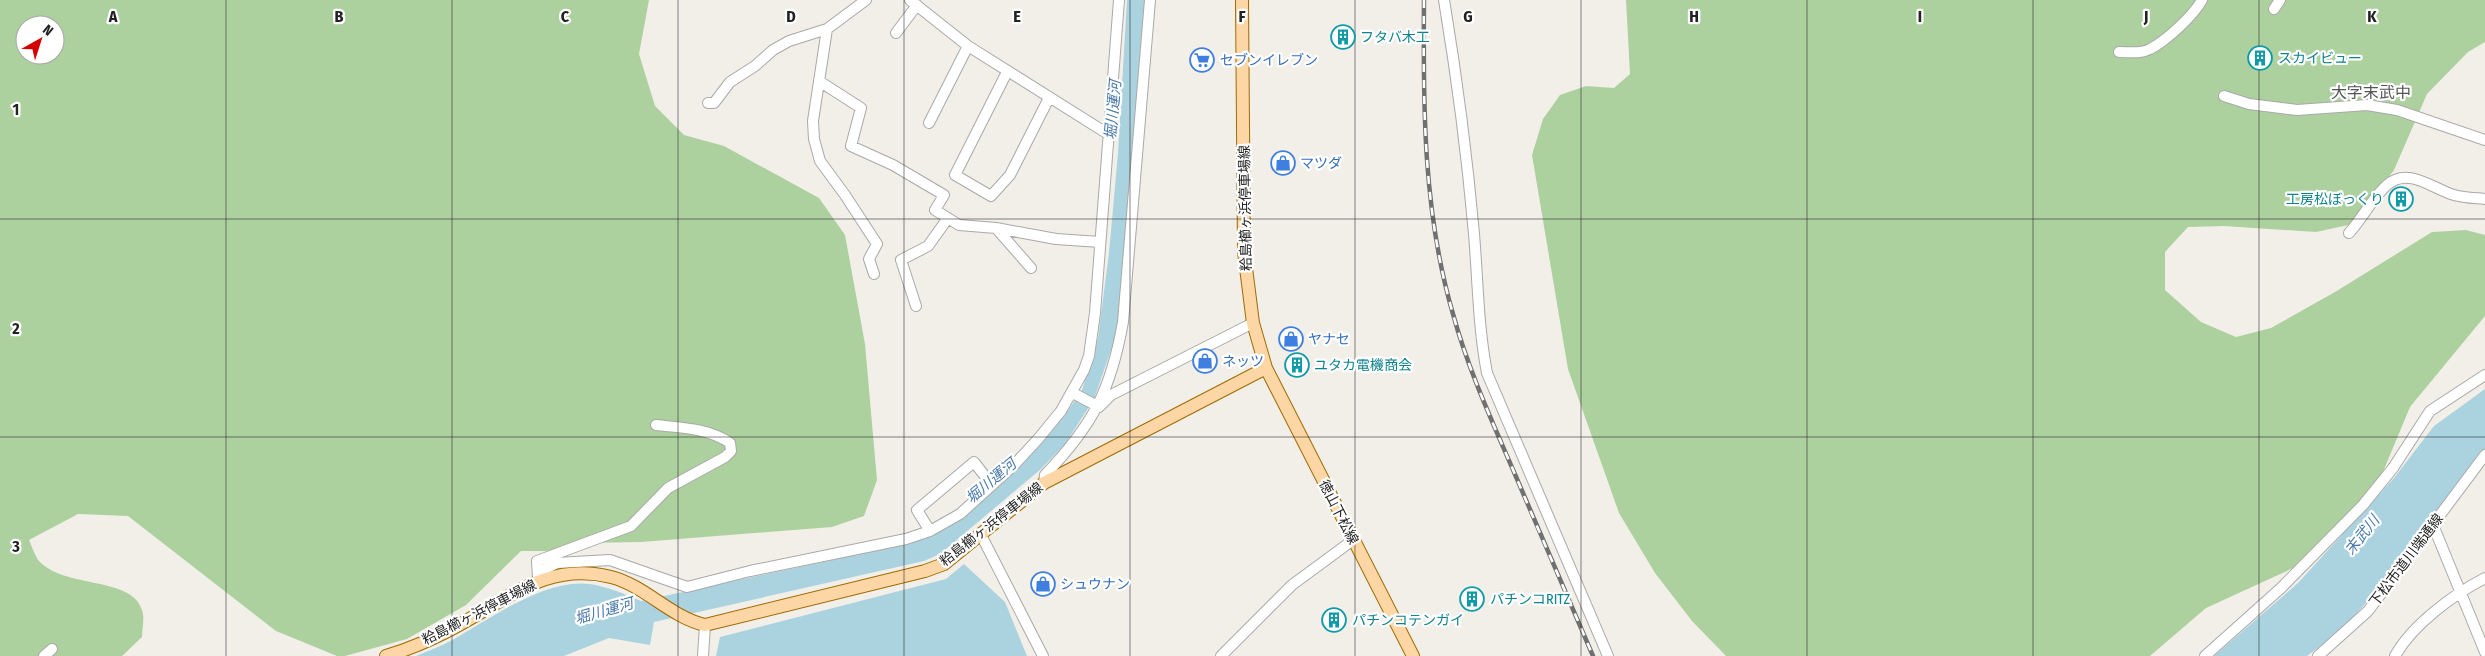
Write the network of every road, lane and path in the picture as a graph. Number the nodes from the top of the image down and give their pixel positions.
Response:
1 (866, 0) edge
2 (1119, 0) edge
3 (1150, 0) edge
4 (1242, 0) edge
5 (1444, 0) edge
6 (2202, 0) edge
7 (2280, 0) edge
8 (913, 3) edge
9 (2274, 10) dead end
10 (827, 29) junction
11 (896, 33) dead end
12 (968, 46) junction
13 (2119, 52) dead end
14 (1007, 72) junction
15 (819, 81) junction
16 (2224, 96) dead end
17 (1049, 98) junction
18 (708, 103) dead end
19 (929, 123) dead end
20 (1108, 134) junction
21 (2485, 140) edge
22 (2485, 199) edge
23 (948, 218) junction
24 (996, 228) junction
25 (2349, 233) dead end
26 (1100, 242) junction
27 (1031, 268) dead end
28 (874, 274) dead end
29 (916, 306) dead end
30 (1253, 323) junction
31 (1266, 368) junction
32 (2485, 376) edge
33 (1074, 394) junction
34 (1097, 406) junction
35 (656, 425) dead end
36 (2485, 455) edge
37 (1044, 482) junction
38 (991, 484) junction
39 (2433, 525) junction
40 (930, 531) junction
41 (980, 534) junction
42 (1353, 540) junction
43 (538, 576) junction
44 (2485, 578) edge
45 (2460, 591) junction
46 (700, 624) junction
47 (2485, 652) edge
48 (386, 656) edge
49 (703, 656) edge
50 (1043, 656) edge
51 (1221, 656) edge
52 (1413, 656) edge
53 (1608, 656) edge
54 (2205, 656) edge
55 (2318, 656) edge
56 (2394, 656) edge

1 - 10 street
2 - 20 street
3 - 34 street
4 - 30 main road, 粭島櫛ヶ浜停車場線
5 - 53 street
6 - 13 street
7 - 9 street
8 - 11 street
8 - 12 street
10 - 15 street
10 - 18 street
12 - 14 street
12 - 19 street
14 - 17 street
14 - 17 street
15 - 23 street
15 - 28 street
16 - 21 street
17 - 20 street
20 - 26 street
22 - 25 street
23 - 24 street
23 - 29 street
24 - 26 street
24 - 27 street
26 - 33 street
30 - 31 main road, 粭島櫛ヶ浜停車場線
30 - 34 street
31 - 37 main road, 粭島櫛ヶ浜停車場線
31 - 42 main road, 徳山下松線
32 - 54 street
33 - 34 street
33 - 38 street
34 - 37 street
35 - 43 street
36 - 39 street, 下松市道川端通線
37 - 41 main road, 粭島櫛ヶ浜停車場線
38 - 40 street
38 - 40 street
39 - 45 street
39 - 55 street, 下松市道川端通線
40 - 43 street
41 - 46 main road, 粭島櫛ヶ浜停車場線
41 - 50 street
42 - 51 street
42 - 52 main road, 徳山下松線
43 - 46 main road, 粭島櫛ヶ浜停車場線
43 - 48 main road, 粭島櫛ヶ浜停車場線
44 - 45 street
45 - 47 street
45 - 56 street
46 - 49 street

